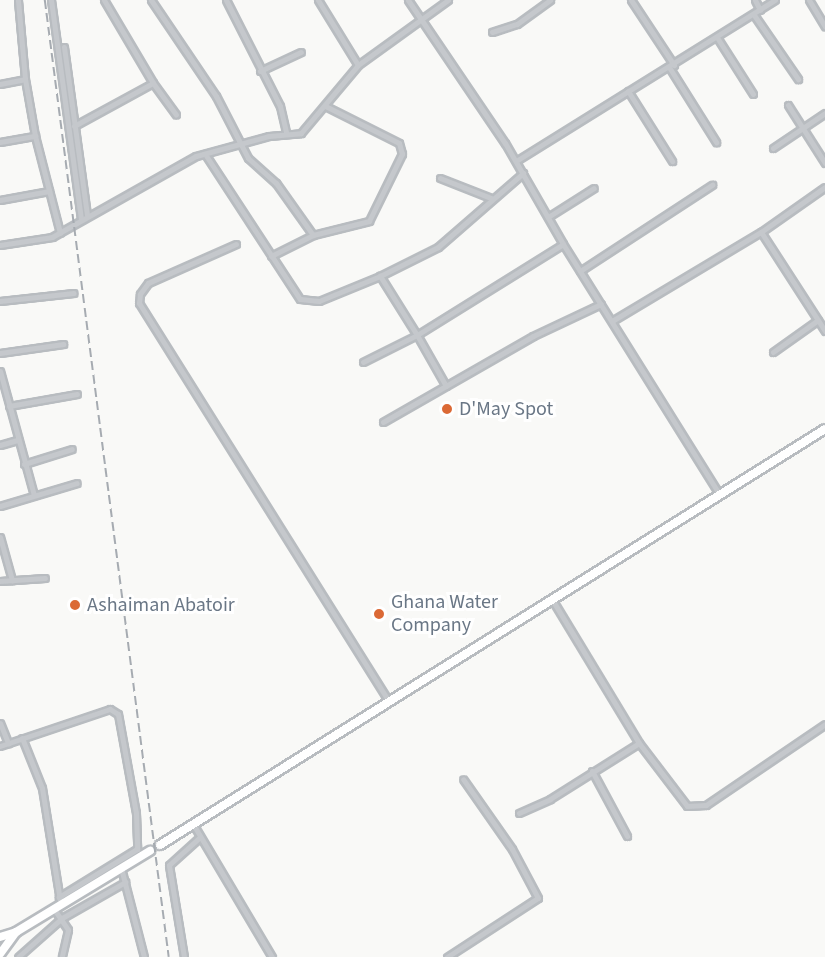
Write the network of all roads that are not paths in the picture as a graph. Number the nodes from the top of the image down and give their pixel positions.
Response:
1 (18, 0) edge
2 (51, 0) edge
3 (104, 0) edge
4 (151, 0) edge
5 (226, 0) edge
6 (318, 0) edge
7 (408, 0) edge
8 (448, 0) edge
9 (550, 0) edge
10 (631, 0) edge
11 (755, 0) edge
12 (775, 0) edge
13 (809, 0) edge
14 (760, 10) junction
15 (754, 15) junction
16 (422, 21) junction
17 (825, 27) edge
18 (492, 32) dead end
19 (717, 39) junction
20 (64, 47) dead end
21 (301, 52) dead end
22 (358, 65) junction
23 (671, 66) junction
24 (260, 71) junction
25 (25, 80) junction
26 (798, 80) dead end
27 (153, 83) junction
28 (0, 84) edge
29 (628, 91) junction
30 (753, 94) dead end
31 (788, 105) dead end
32 (326, 106) junction
33 (825, 113) edge
34 (176, 115) dead end
35 (74, 126) junction
36 (802, 128) junction
37 (286, 133) junction
38 (35, 136) junction
39 (0, 142) edge
40 (716, 142) dead end
41 (241, 144) junction
42 (773, 148) dead end
43 (205, 154) junction
44 (672, 160) dead end
45 (516, 161) junction
46 (825, 163) edge
47 (523, 173) junction
48 (440, 178) dead end
49 (712, 185) dead end
50 (825, 187) edge
51 (594, 188) dead end
52 (49, 191) junction
53 (491, 198) junction
54 (0, 200) edge
55 (87, 215) junction
56 (548, 217) junction
57 (81, 220) junction
58 (761, 231) junction
59 (60, 233) junction
60 (313, 235) junction
61 (236, 244) dead end
62 (563, 244) junction
63 (0, 245) edge
64 (271, 256) junction
65 (580, 271) junction
66 (380, 276) junction
67 (74, 293) dead end
68 (0, 301) edge
69 (601, 304) junction
70 (818, 320) junction
71 (612, 321) junction
72 (825, 331) edge
73 (417, 335) junction
74 (63, 344) dead end
75 (772, 352) dead end
76 (0, 353) edge
77 (363, 362) dead end
78 (0, 371) edge
79 (446, 386) junction
80 (77, 394) dead end
81 (9, 406) junction
82 (383, 422) dead end
83 (825, 429) edge
84 (18, 440) junction
85 (0, 446) edge
86 (72, 449) dead end
87 (24, 464) junction
88 (77, 483) dead end
89 (33, 495) junction
90 (720, 495) junction
91 (0, 506) edge
92 (0, 537) edge
93 (45, 578) dead end
94 (12, 580) junction
95 (0, 581) edge
96 (553, 601) junction
97 (389, 702) junction
98 (0, 723) edge
99 (825, 724) edge
100 (22, 738) junction
101 (639, 742) junction
102 (8, 743) junction
103 (0, 746) edge
104 (592, 771) junction
105 (464, 779) dead end
106 (519, 813) dead end
107 (193, 824) junction
108 (627, 836) dead end
109 (200, 837) junction
110 (160, 845) dead end
111 (150, 851) dead end
112 (121, 868) junction
113 (125, 882) junction
114 (58, 903) junction
115 (62, 918) junction
116 (16, 932) junction
117 (0, 937) edge
118 (0, 954) edge
119 (18, 957) edge
120 (62, 957) edge
121 (144, 957) edge
122 (184, 957) edge
123 (272, 957) edge
124 (447, 957) edge

1 - 25 street
2 - 57 street
3 - 27 street
4 - 41 street
5 - 24 street
6 - 22 street
7 - 16 street
8 - 16 street
9 - 18 street
10 - 23 street
11 - 14 street
12 - 14 street
13 - 17 street
14 - 15 street
15 - 19 street
15 - 26 street
16 - 22 street
16 - 45 street
19 - 23 street
19 - 30 street
20 - 35 street
21 - 24 street
22 - 32 street
23 - 29 street
23 - 40 street
24 - 37 street
25 - 28 street
25 - 38 street
27 - 34 street
27 - 35 street
29 - 44 street
29 - 45 street
31 - 36 street
32 - 37 street
32 - 60 street
33 - 36 street
35 - 55 street
36 - 42 street
36 - 46 street
37 - 41 street
38 - 39 street
38 - 52 street
41 - 43 street
41 - 60 street
43 - 55 street
43 - 64 street
45 - 47 street
47 - 53 street
47 - 56 street
48 - 53 street
49 - 65 street
50 - 58 street
51 - 56 street
52 - 54 street
52 - 59 street
53 - 66 street
55 - 57 street
56 - 62 street
57 - 59 street
58 - 70 street
58 - 71 street
59 - 63 street
60 - 64 street
61 - 97 street
62 - 65 street
62 - 73 street
64 - 66 street
65 - 69 street
66 - 73 street
67 - 68 street
69 - 71 street
69 - 79 street
70 - 72 street
70 - 75 street
71 - 90 street
73 - 77 street
73 - 79 street
74 - 76 street
78 - 81 street
79 - 82 street
80 - 81 street
81 - 84 street
83 - 90 street
84 - 85 street
84 - 87 street
86 - 87 street
87 - 89 street
88 - 89 street
89 - 91 street
90 - 96 street
92 - 94 street
93 - 94 street
94 - 95 street
96 - 97 street
96 - 101 street
97 - 107 street
98 - 102 street
99 - 101 street
100 - 102 street
100 - 114 street
100 - 114 street
101 - 104 street
102 - 103 street
104 - 106 street
104 - 108 street
105 - 124 street
107 - 109 street
107 - 110 street
109 - 122 street
109 - 123 street
111 - 112 street
112 - 113 street
112 - 114 street
113 - 115 street
113 - 121 street
114 - 115 street
114 - 116 street
115 - 119 street
115 - 120 street
116 - 117 street
116 - 118 street

